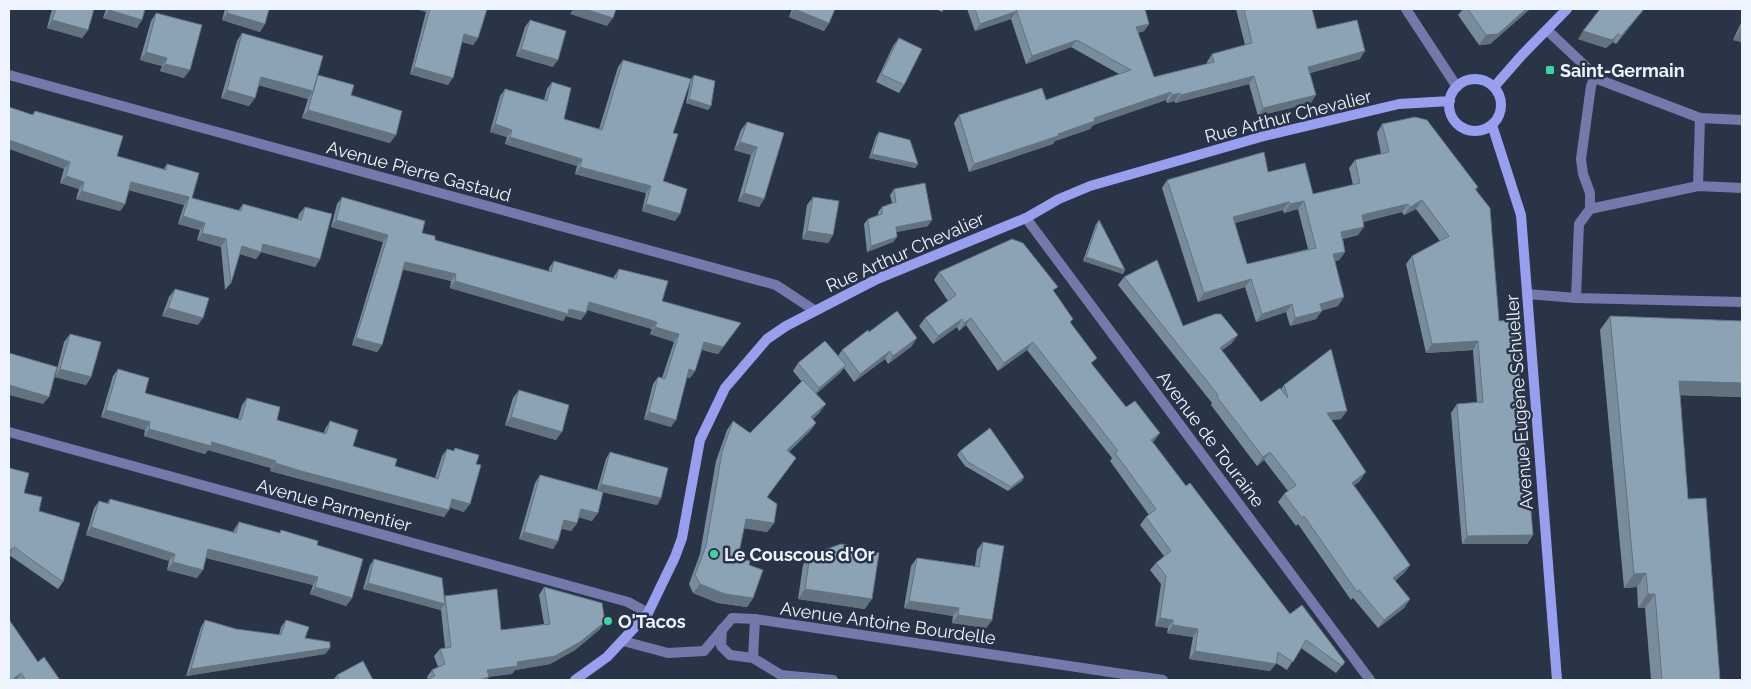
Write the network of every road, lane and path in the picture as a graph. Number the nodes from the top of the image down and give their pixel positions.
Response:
1 (1406, 9) edge
2 (1568, 9) edge
3 (1547, 30) junction
4 (9, 76) edge
5 (1596, 76) junction
6 (1457, 87) junction
7 (1494, 88) junction
8 (1450, 101) junction
9 (1700, 118) junction
10 (1742, 120) edge
11 (1492, 125) junction
12 (1698, 186) junction
13 (1742, 188) edge
14 (1590, 209) junction
15 (1026, 218) junction
16 (1527, 294) junction
17 (1576, 298) junction
18 (1742, 302) edge
19 (814, 310) junction
20 (9, 432) edge
21 (648, 612) junction
22 (755, 619) junction
23 (722, 629) junction
24 (623, 641) junction
25 (753, 658) junction
26 (1142, 679) edge
27 (575, 680) edge
28 (833, 680) edge
29 (1163, 680) edge
30 (1370, 680) edge
31 (1557, 680) edge

1 - 6 street
2 - 3 street
3 - 5 street
3 - 7 street
4 - 19 street, Avenue Pierre Gastaud
5 - 9 street
5 - 14 street
6 - 7 street
6 - 8 street
7 - 11 street
8 - 11 street
8 - 15 street, Rue Arthur Chevalier
9 - 10 street
9 - 12 street
11 - 16 street, Avenue Eugène Schueller
12 - 13 street
12 - 14 street
14 - 17 street
15 - 19 street, Rue Arthur Chevalier
15 - 30 street, Avenue de Touraine
16 - 17 street
16 - 31 street, Avenue Eugène Schueller
17 - 18 street
19 - 21 street, Rue Arthur Chevalier
20 - 21 street, Avenue Parmentier
21 - 24 street, Rue Arthur Chevalier
22 - 23 street, Avenue Antoine Bourdelle
22 - 25 street
22 - 26 street, Avenue Antoine Bourdelle
23 - 24 street, Avenue Antoine Bourdelle
23 - 25 street
24 - 27 street, Rue Arthur Chevalier
25 - 28 street
26 - 29 street, Avenue Antoine Bourdelle

